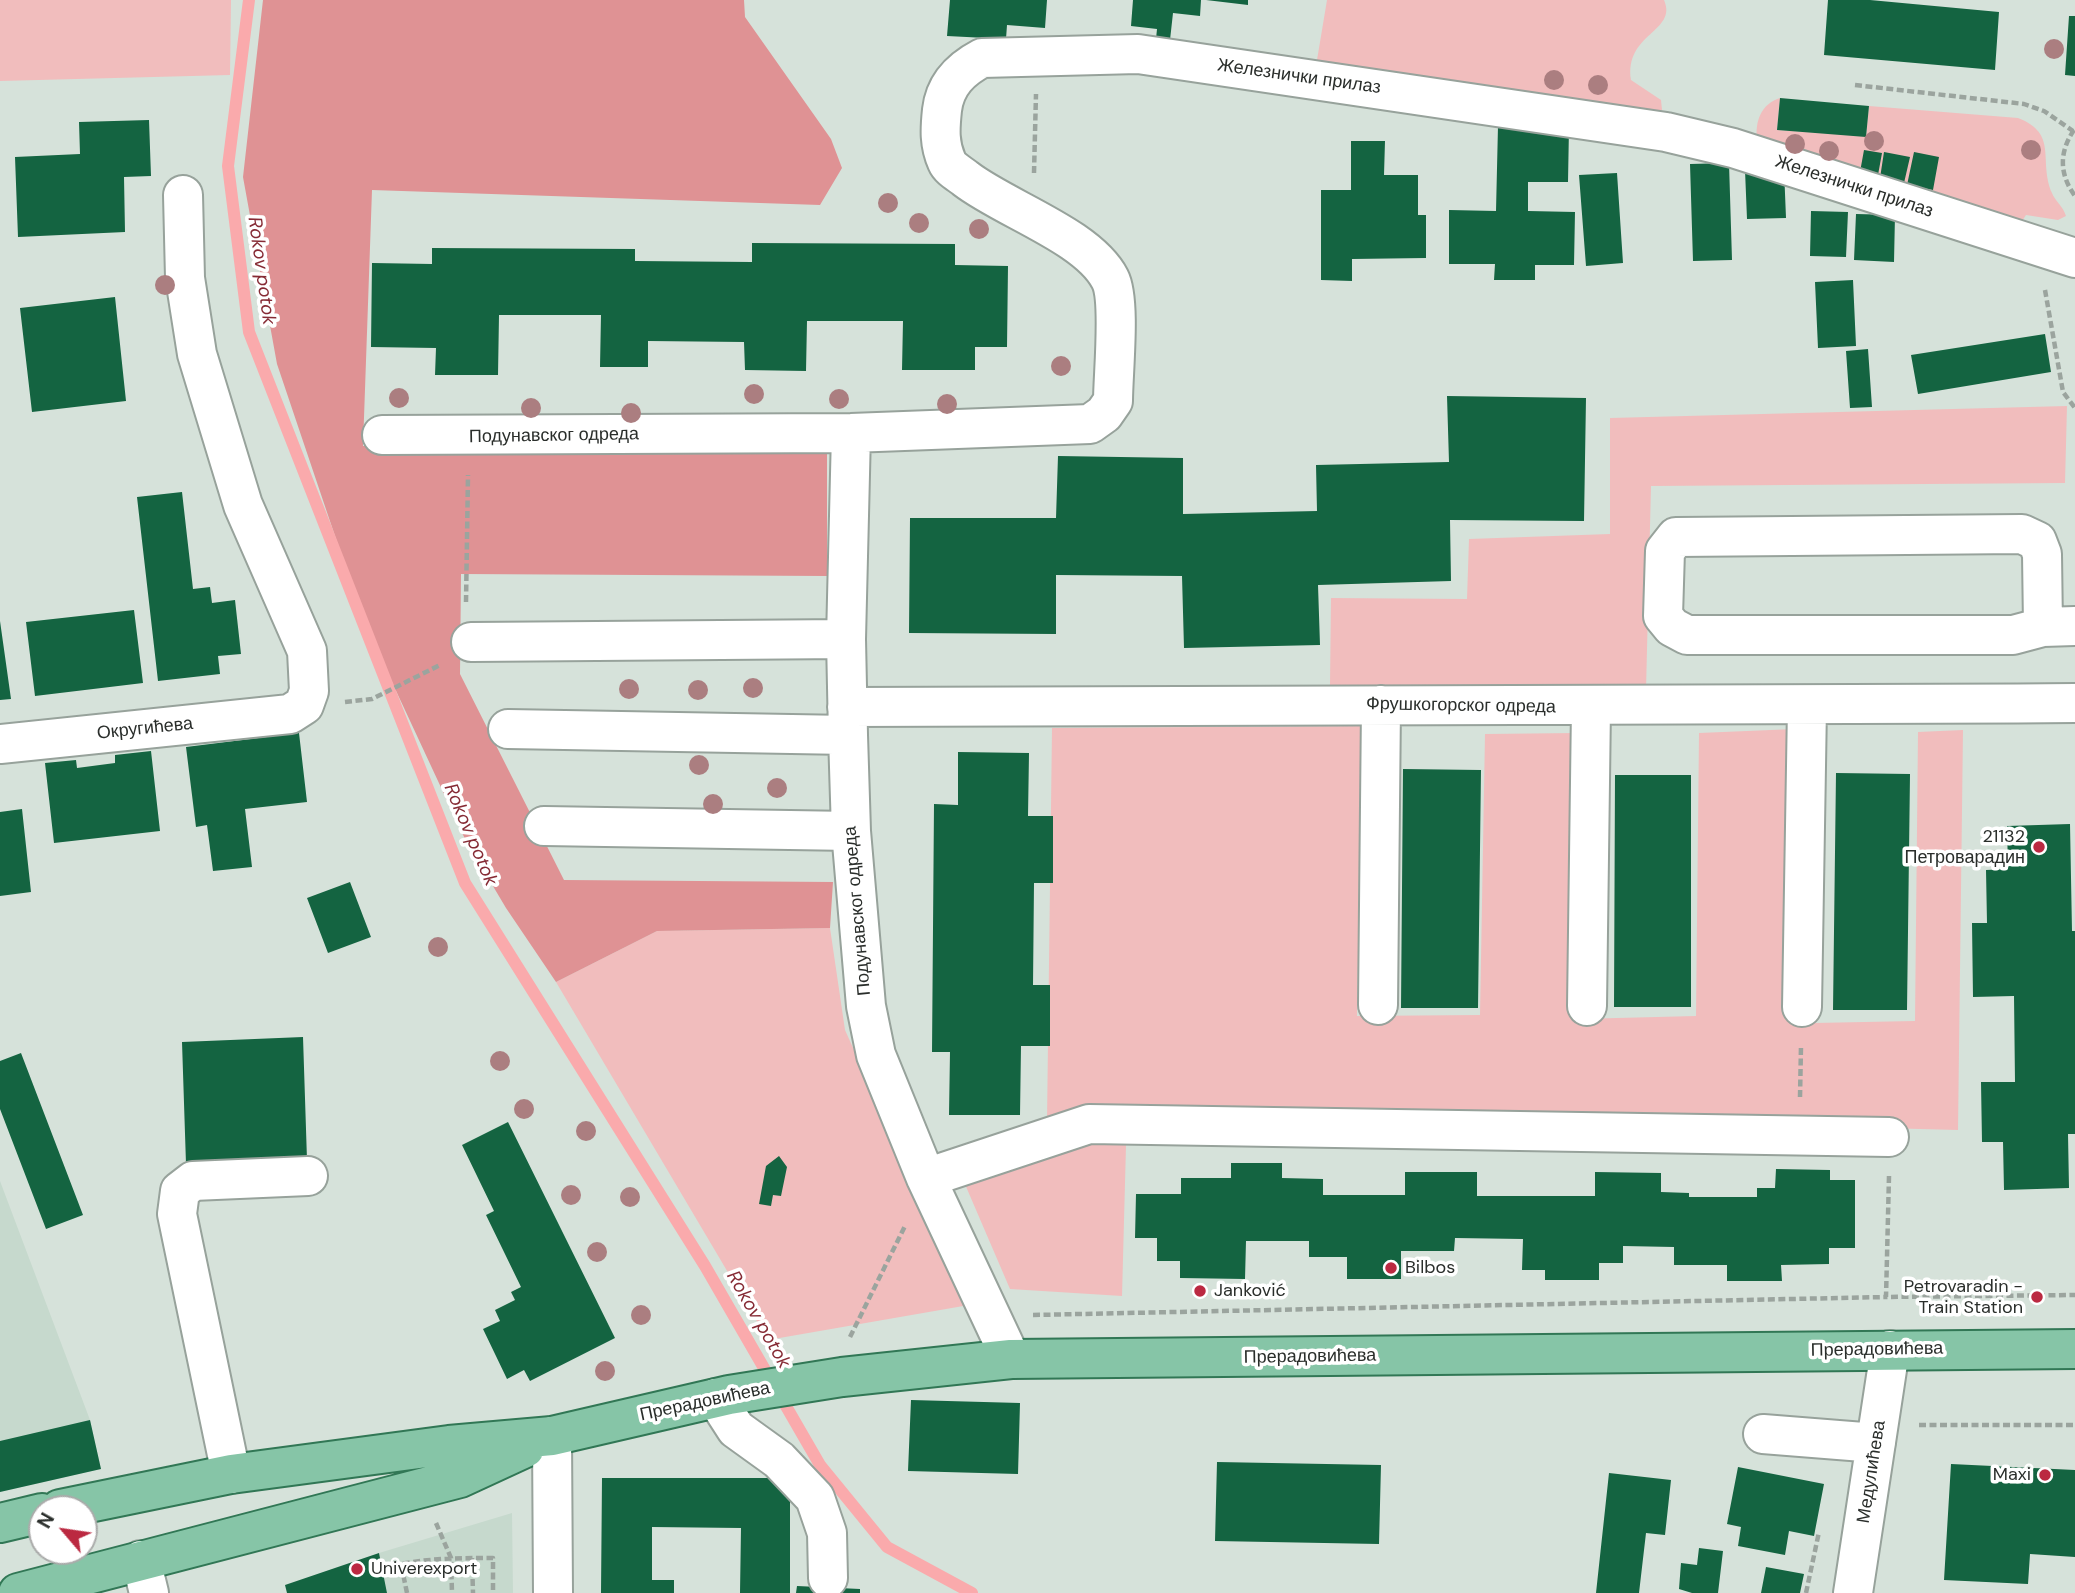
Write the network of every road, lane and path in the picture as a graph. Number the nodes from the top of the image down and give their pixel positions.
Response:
1 (1038, 54) junction
2 (1855, 85) dead end
3 (2074, 130) edge
4 (183, 195) dead end
5 (2075, 196) edge
6 (1033, 219) junction
7 (2039, 246) junction
8 (2075, 258) edge
9 (2075, 408) edge
10 (1090, 424) joint
11 (851, 433) junction
12 (382, 436) dead end
13 (468, 437) junction
14 (466, 604) dead end
15 (2059, 626) edge
16 (846, 639) junction
17 (471, 642) dead end
18 (432, 672) dead end
19 (372, 699) dead end
20 (2075, 703) edge
21 (1381, 705) junction
22 (1807, 706) junction
23 (1591, 707) junction
24 (848, 721) junction
25 (508, 729) dead end
26 (0, 744) edge
27 (544, 826) dead end
28 (851, 831) junction
29 (1378, 1005) dead end
30 (1587, 1006) dead end
31 (1802, 1007) joint
32 (1799, 1136) junction
33 (1889, 1137) joint
34 (308, 1176) dead end
35 (926, 1178) junction
36 (906, 1223) dead end
37 (2075, 1295) edge
38 (1886, 1297) junction
39 (990, 1316) junction
40 (861, 1339) dead end
41 (2075, 1349) edge
42 (1890, 1350) junction
43 (1011, 1359) junction
44 (722, 1397) junction
45 (2075, 1425) edge
46 (1763, 1434) dead end
47 (1878, 1434) junction
48 (552, 1436) junction
49 (231, 1474) junction
50 (98, 1501) edge
51 (28, 1516) edge
52 (433, 1519) dead end
53 (0, 1523) edge
54 (472, 1558) junction
55 (450, 1559) junction
56 (145, 1576) edge
57 (828, 1578) dead end
58 (18, 1593) edge
59 (407, 1593) edge
60 (452, 1593) edge
61 (473, 1593) edge
62 (493, 1593) edge
63 (553, 1593) edge
64 (1853, 1593) edge

1 - 6 path
1 - 6 street, Железнички прилаз
1 - 7 street, Железнички прилаз
2 - 3 path
3 - 5 path
4 - 26 street, Округићева
6 - 10 street, Железнички прилаз
7 - 8 street, Железнички прилаз
7 - 9 path
10 - 11 street, Подунавског одреда
11 - 13 street, Подунавског одреда
11 - 16 street, Подунавског одреда
12 - 13 street, Подунавског одреда
13 - 14 path
15 - 15 street
16 - 17 street
16 - 24 street, Подунавског одреда
18 - 19 path
20 - 22 street, Фрушкогорског одреда
21 - 23 street, Фрушкогорског одреда
21 - 24 street, Фрушкогорског одреда
21 - 29 street
22 - 23 street, Фрушкогорског одреда
22 - 31 street
23 - 30 street
24 - 25 street, Фрушкогорског одреда
24 - 28 street, Подунавског одреда
27 - 28 street
28 - 35 street, Подунавског одреда
31 - 32 path
32 - 33 street
32 - 35 street
33 - 38 path
34 - 49 street
35 - 39 street, Подунавског одреда
36 - 40 path
37 - 38 path
38 - 39 path
39 - 43 street, Подунавског одреда
41 - 42 main road, Прерадовићева
42 - 43 main road, Прерадовићева
42 - 47 street, Медулићева
43 - 44 main road, Прерадовићева
44 - 48 main road, Прерадовићева
44 - 57 street
45 - 47 path
46 - 47 street
47 - 64 street, Медулићева
48 - 49 main road, Прерадовићева
48 - 56 main road, Прерадовићева
48 - 63 street
49 - 50 main road, Прерадовићева
51 - 53 main road
52 - 55 path
54 - 55 path
54 - 61 path
54 - 62 path
55 - 59 path
55 - 60 path
56 - 58 main road, Прерадовићева

